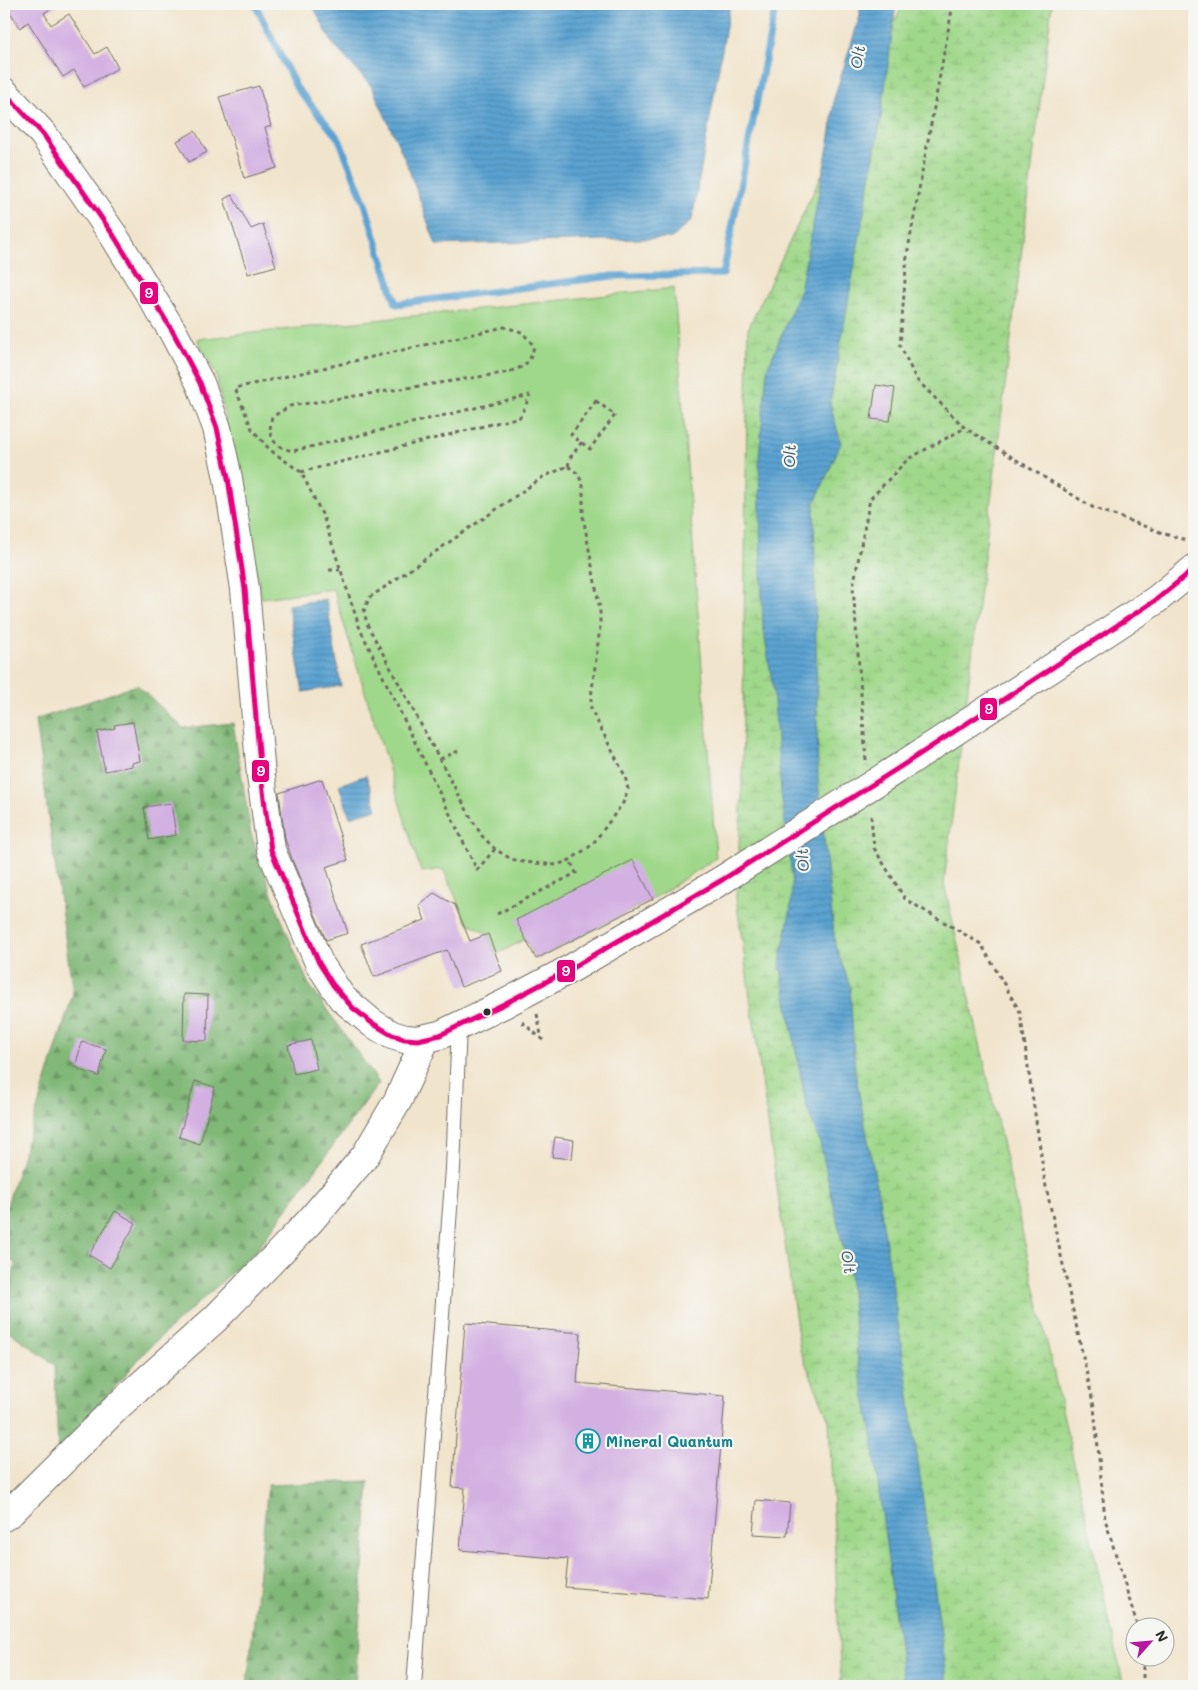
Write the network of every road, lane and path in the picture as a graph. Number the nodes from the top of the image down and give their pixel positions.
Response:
1 (953, 4) edge
2 (4, 92) edge
3 (965, 428) junction
4 (584, 439) dead end
5 (581, 443) junction
6 (568, 466) junction
7 (301, 472) junction
8 (1194, 542) edge
9 (1194, 569) edge
10 (329, 570) dead end
11 (340, 570) junction
12 (367, 624) junction
13 (360, 628) junction
14 (458, 752) dead end
15 (440, 759) junction
16 (867, 764) dead end
17 (871, 810) dead end
18 (495, 849) junction
19 (570, 860) junction
20 (497, 914) dead end
21 (459, 1026) junction
22 (426, 1038) junction
23 (4, 1517) edge
24 (1135, 1618) edge
25 (1143, 1668) edge
26 (414, 1686) edge
27 (1143, 1686) edge

1 - 3 path
2 - 22 street
3 - 8 path
3 - 16 path
4 - 5 path
5 - 5 path
5 - 6 path
6 - 12 path
6 - 19 path
7 - 7 path
7 - 11 path
9 - 21 street, bridge
10 - 11 path
11 - 13 path
12 - 13 path
12 - 15 path
13 - 18 path
14 - 15 path
15 - 18 path
17 - 24 path
18 - 19 path
19 - 20 path
21 - 22 street
21 - 26 lane
22 - 23 street
25 - 27 path

